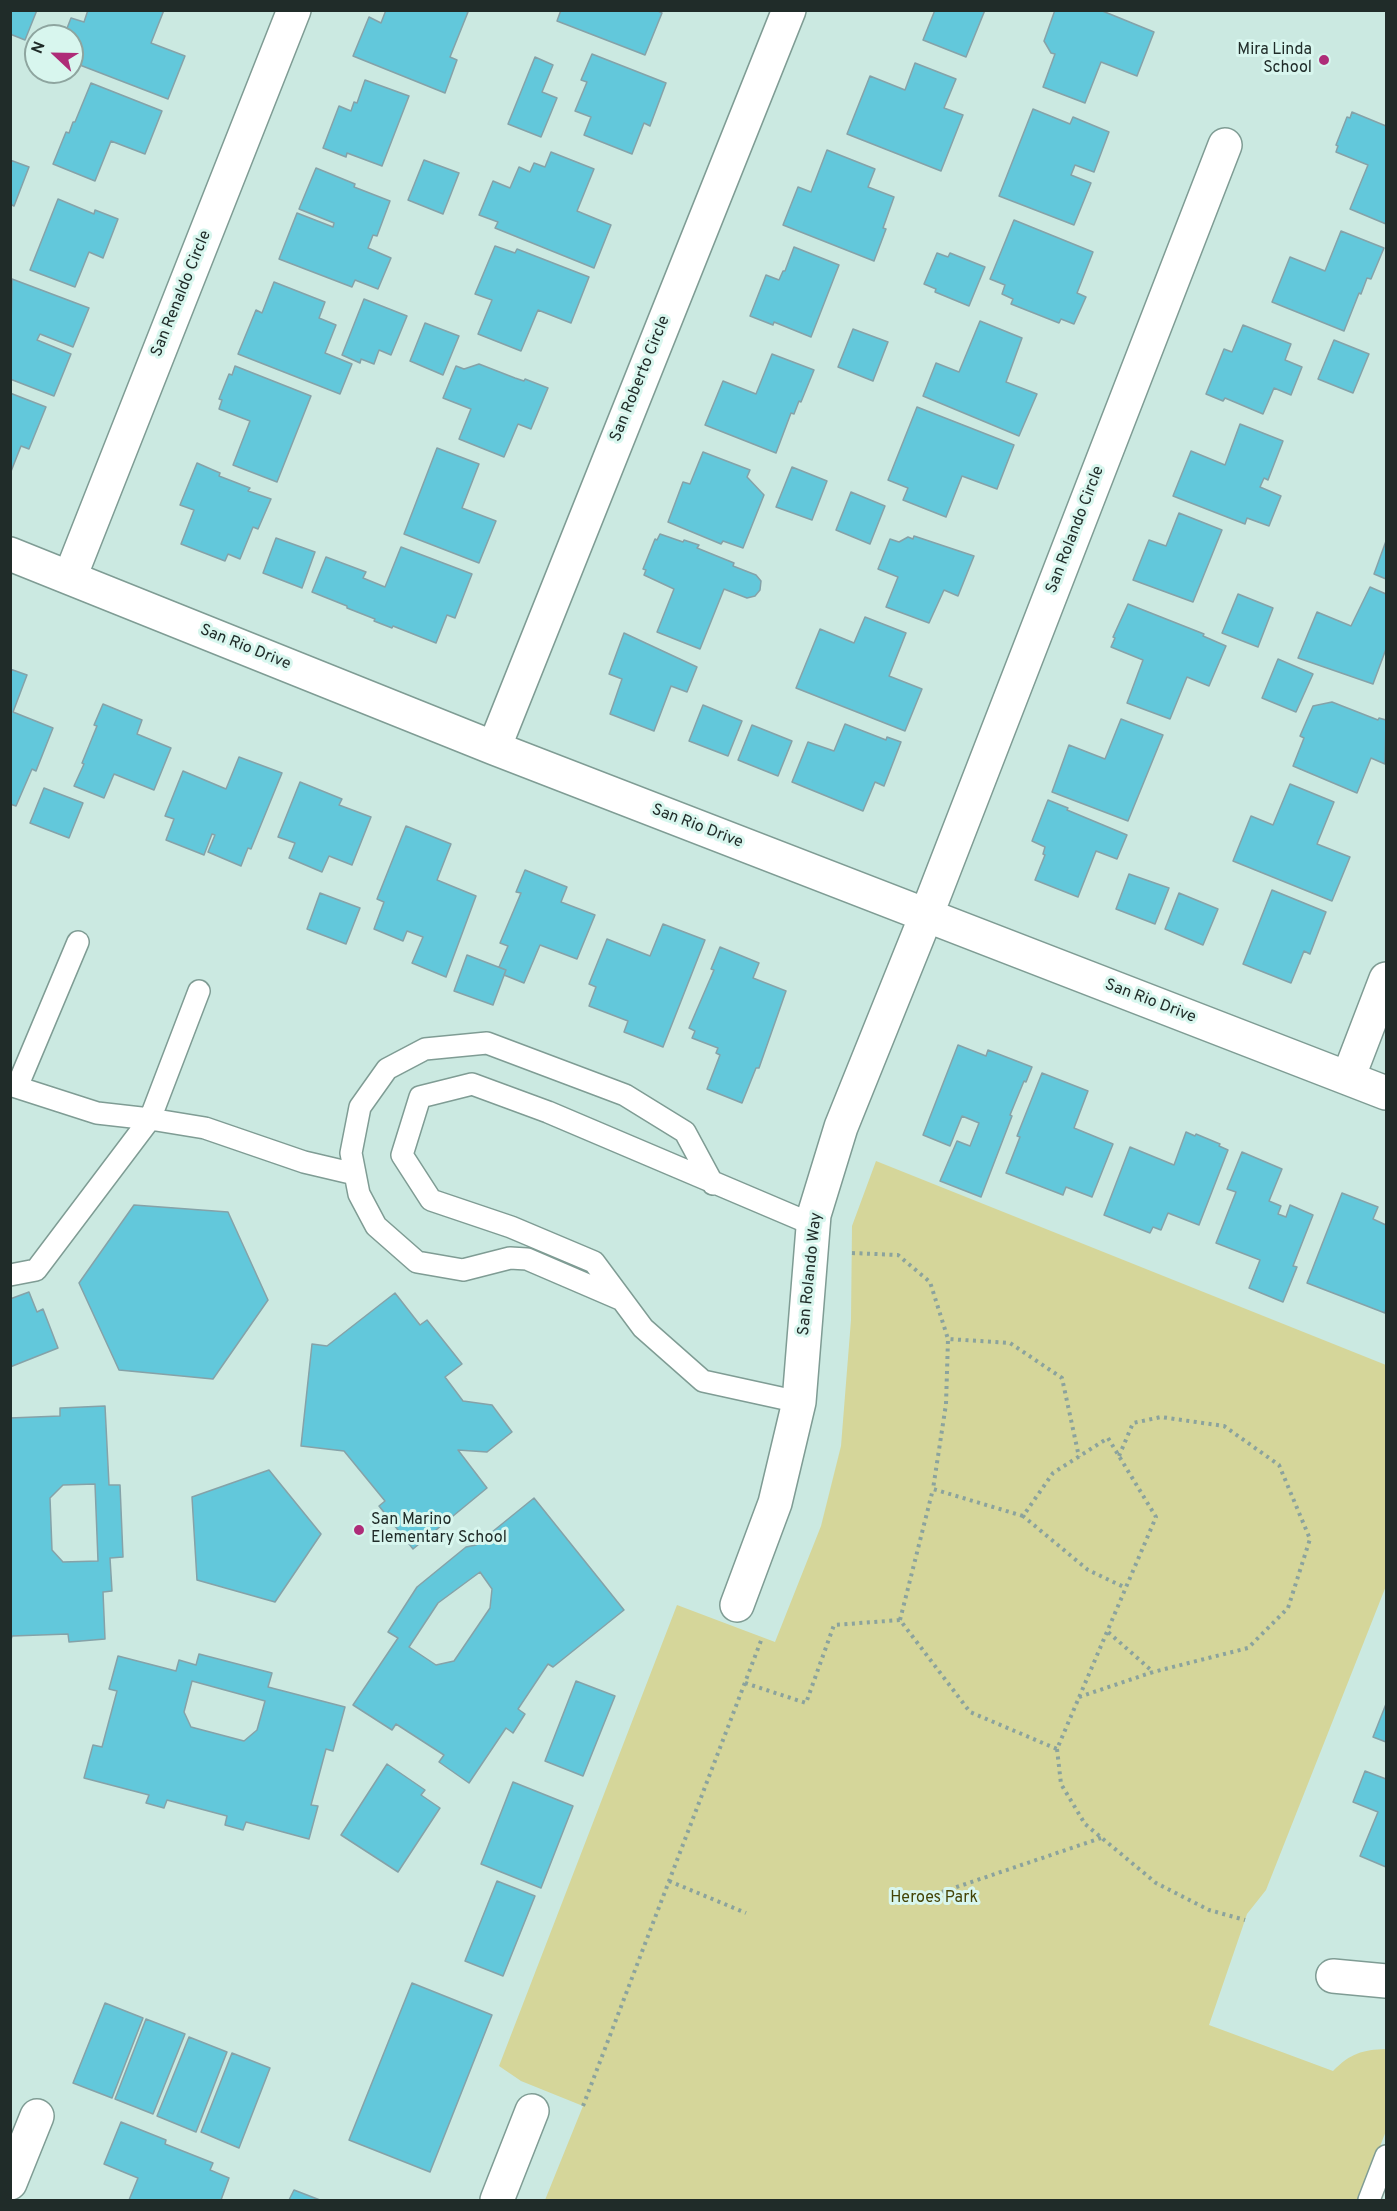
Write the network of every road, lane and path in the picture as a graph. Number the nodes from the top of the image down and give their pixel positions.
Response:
1 (294, 10) edge
2 (789, 10) edge
3 (1225, 144) dead end
4 (10, 554) edge
5 (70, 577) junction
6 (494, 748) junction
7 (926, 916) junction
8 (78, 942) dead end
9 (1386, 979) edge
10 (199, 991) dead end
11 (1348, 1078) junction
12 (14, 1086) edge
13 (1386, 1093) edge
14 (150, 1119) junction
15 (355, 1174) junction
16 (713, 1184) junction
17 (813, 1226) junction
18 (852, 1253) dead end
19 (10, 1275) edge
20 (621, 1299) junction
21 (948, 1339) junction
22 (800, 1402) junction
23 (1119, 1456) junction
24 (1079, 1457) junction
25 (933, 1489) junction
26 (1023, 1516) junction
27 (1126, 1588) junction
28 (737, 1605) dead end
29 (900, 1620) junction
30 (1107, 1631) junction
31 (762, 1638) dead end
32 (1153, 1672) junction
33 (745, 1683) junction
34 (1079, 1697) junction
35 (1057, 1749) junction
36 (1102, 1838) junction
37 (669, 1881) junction
38 (942, 1892) dead end
39 (746, 1913) dead end
40 (1245, 1920) dead end
41 (1333, 1976) dead end
42 (1386, 1980) edge
43 (583, 2106) dead end
44 (532, 2111) dead end
45 (37, 2116) dead end
46 (1386, 2156) edge
47 (10, 2183) edge
48 (497, 2200) edge
49 (1369, 2200) edge

1 - 5 street, San Renaldo Circle
2 - 6 street, San Roberto Circle
3 - 7 street, San Rolando Circle
4 - 5 street, San Rio Drive
5 - 6 street, San Rio Drive
6 - 7 street, San Rio Drive
7 - 11 street, San Rio Drive
7 - 17 street, San Rolando Way
8 - 12 lane
9 - 11 street
10 - 14 lane
11 - 13 street, San Rio Drive
12 - 14 lane
14 - 15 lane
14 - 19 lane
15 - 16 lane
15 - 20 lane
16 - 17 lane
16 - 20 lane
17 - 22 street, San Rolando Way
18 - 21 path
20 - 22 lane
21 - 24 path
21 - 25 path
22 - 28 street, San Rolando Way
23 - 24 path
23 - 27 path
23 - 32 path
24 - 26 path
25 - 26 path
25 - 29 path
26 - 27 path
27 - 30 path
29 - 33 path
29 - 35 path
30 - 32 path
30 - 34 path
31 - 33 path
32 - 34 path
33 - 37 path
34 - 35 path
35 - 36 path
36 - 38 path
36 - 40 path
37 - 39 path
37 - 43 path
41 - 42 street
44 - 48 street
45 - 47 street
46 - 49 lane

